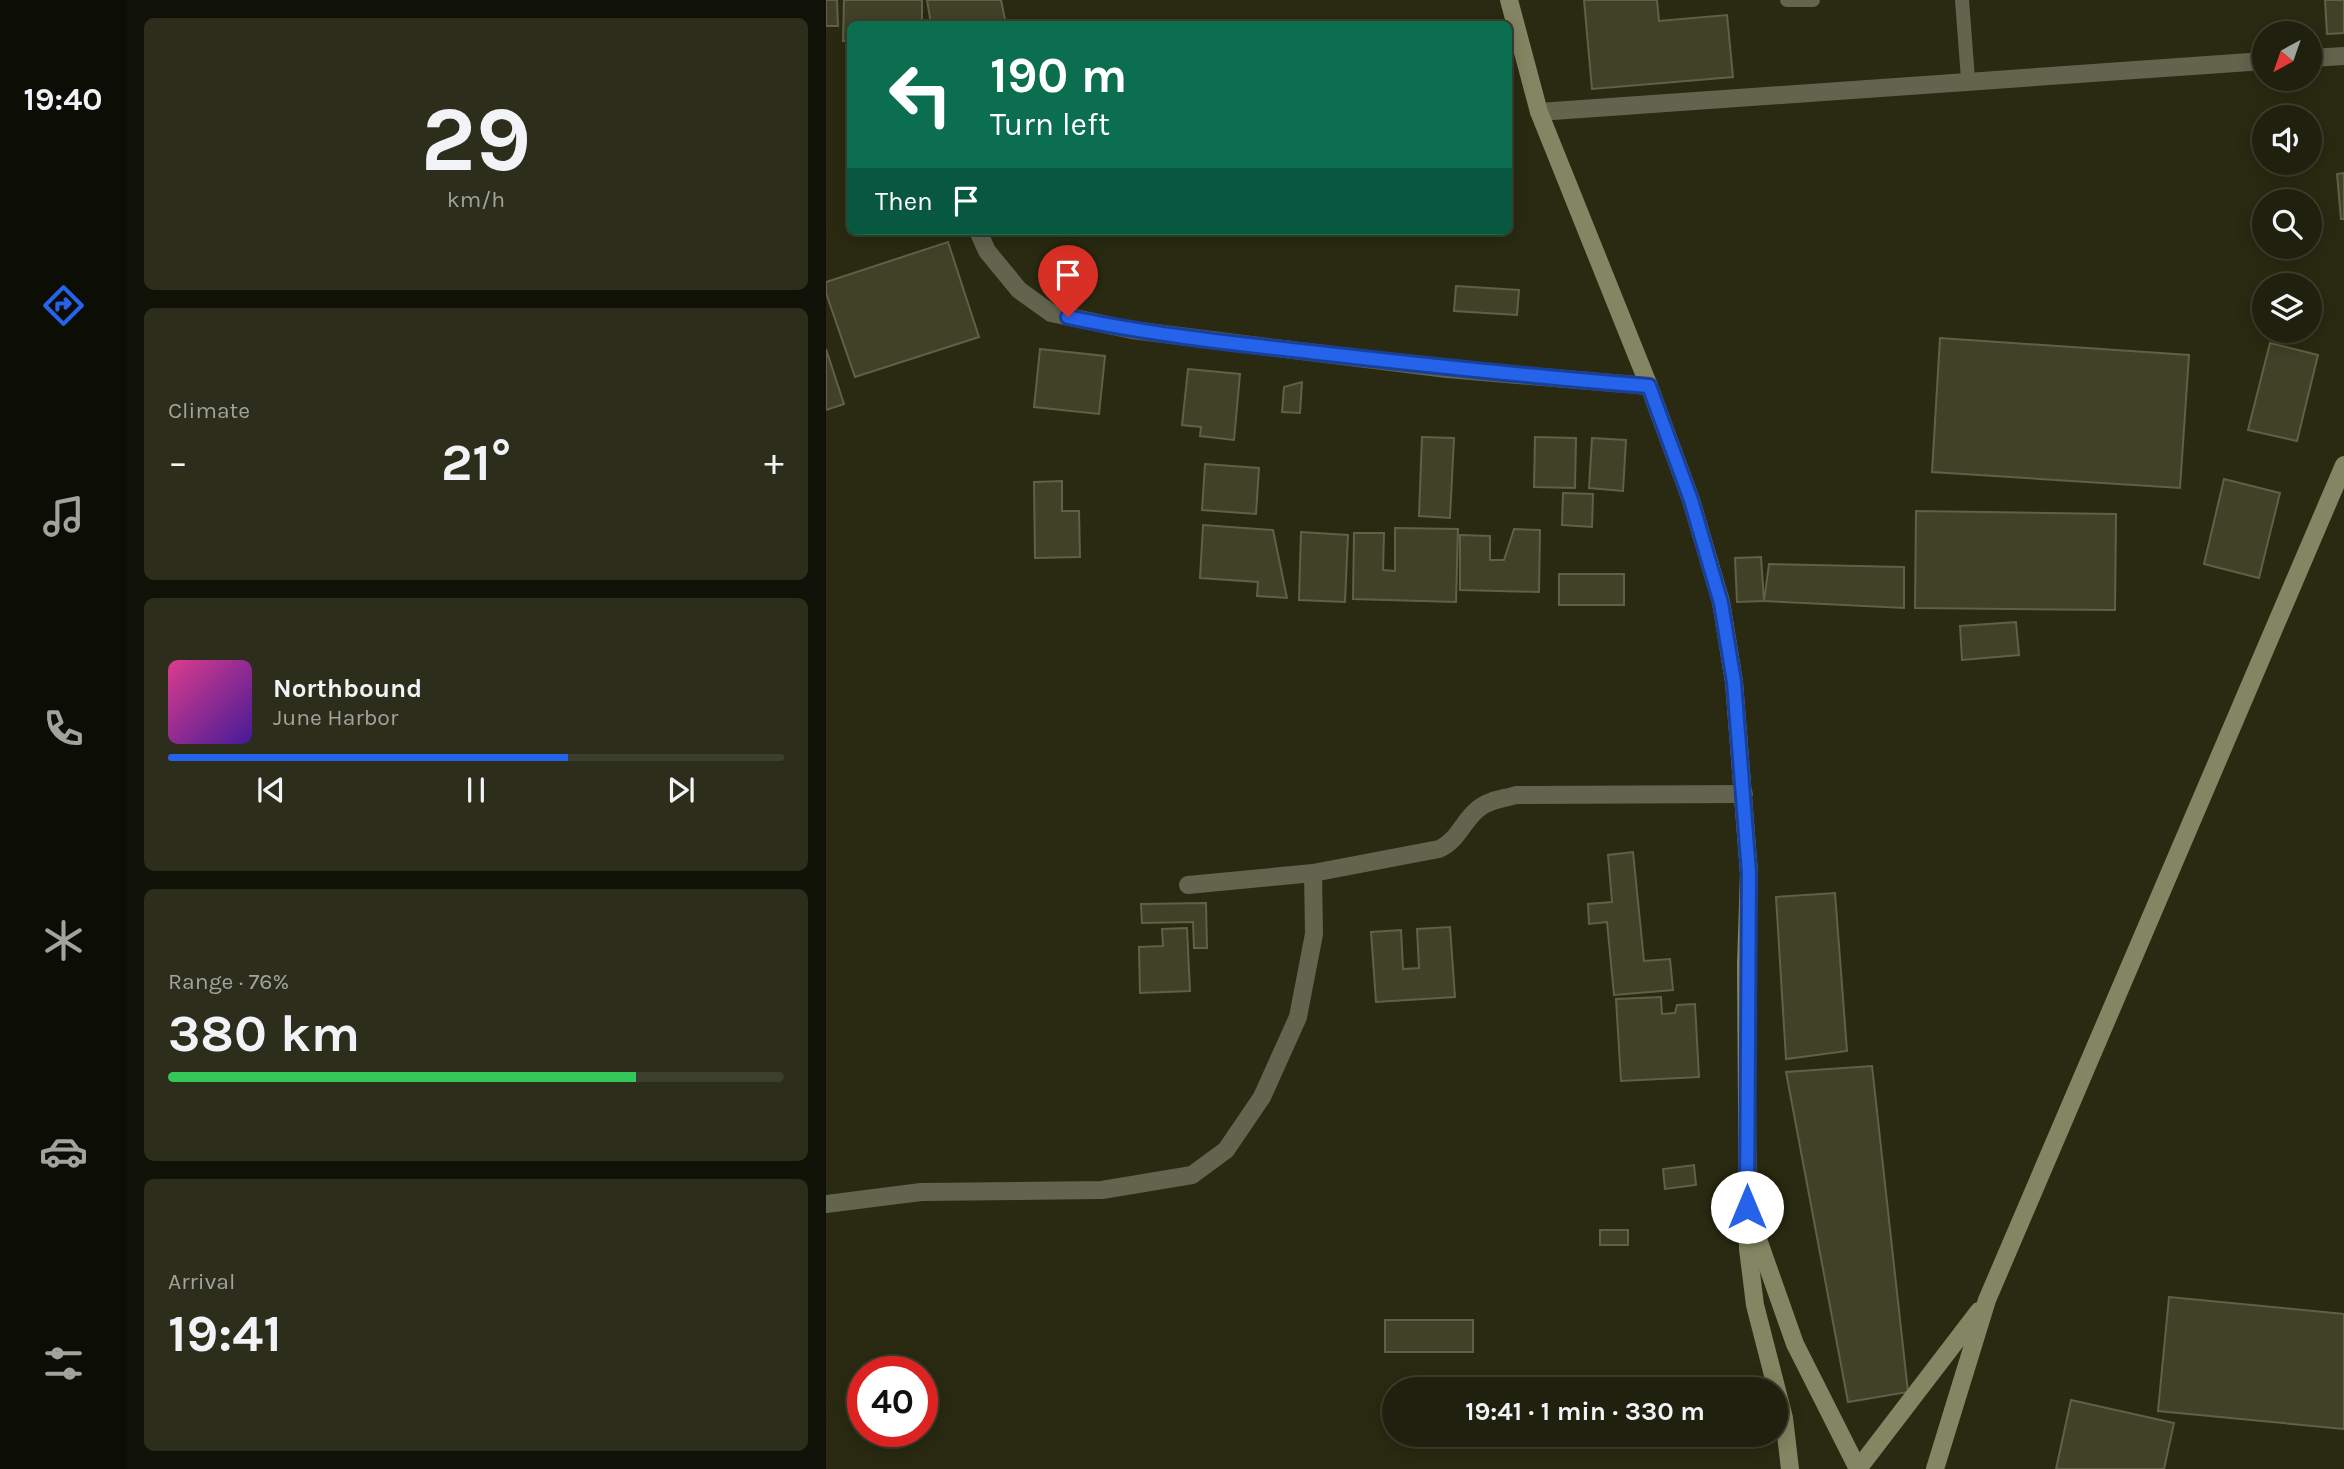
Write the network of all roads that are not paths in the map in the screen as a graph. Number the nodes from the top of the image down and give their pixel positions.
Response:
1 (1509, 0) edge
2 (1787, 0) edge
3 (1814, 0) edge
4 (1962, 0) edge
5 (2344, 55) edge
6 (2322, 57) edge
7 (2252, 62) edge
8 (1968, 79) junction
9 (1539, 112) junction
10 (980, 235) edge
11 (1649, 386) junction
12 (2344, 465) edge
13 (1745, 794) junction
14 (1313, 873) junction
15 (1188, 885) dead end
16 (826, 1205) edge
17 (1747, 1207) junction
18 (1987, 1300) junction
19 (1790, 1469) edge
20 (1858, 1469) edge
21 (1936, 1469) edge

1 - 9 street
2 - 3 lane
4 - 8 lane
5 - 6 street
7 - 8 street
8 - 9 street
9 - 11 street
10 - 11 street
11 - 13 street
12 - 18 street
13 - 14 street
13 - 17 street
14 - 15 street
14 - 16 street
17 - 19 street
17 - 20 street
18 - 20 street
18 - 21 street

